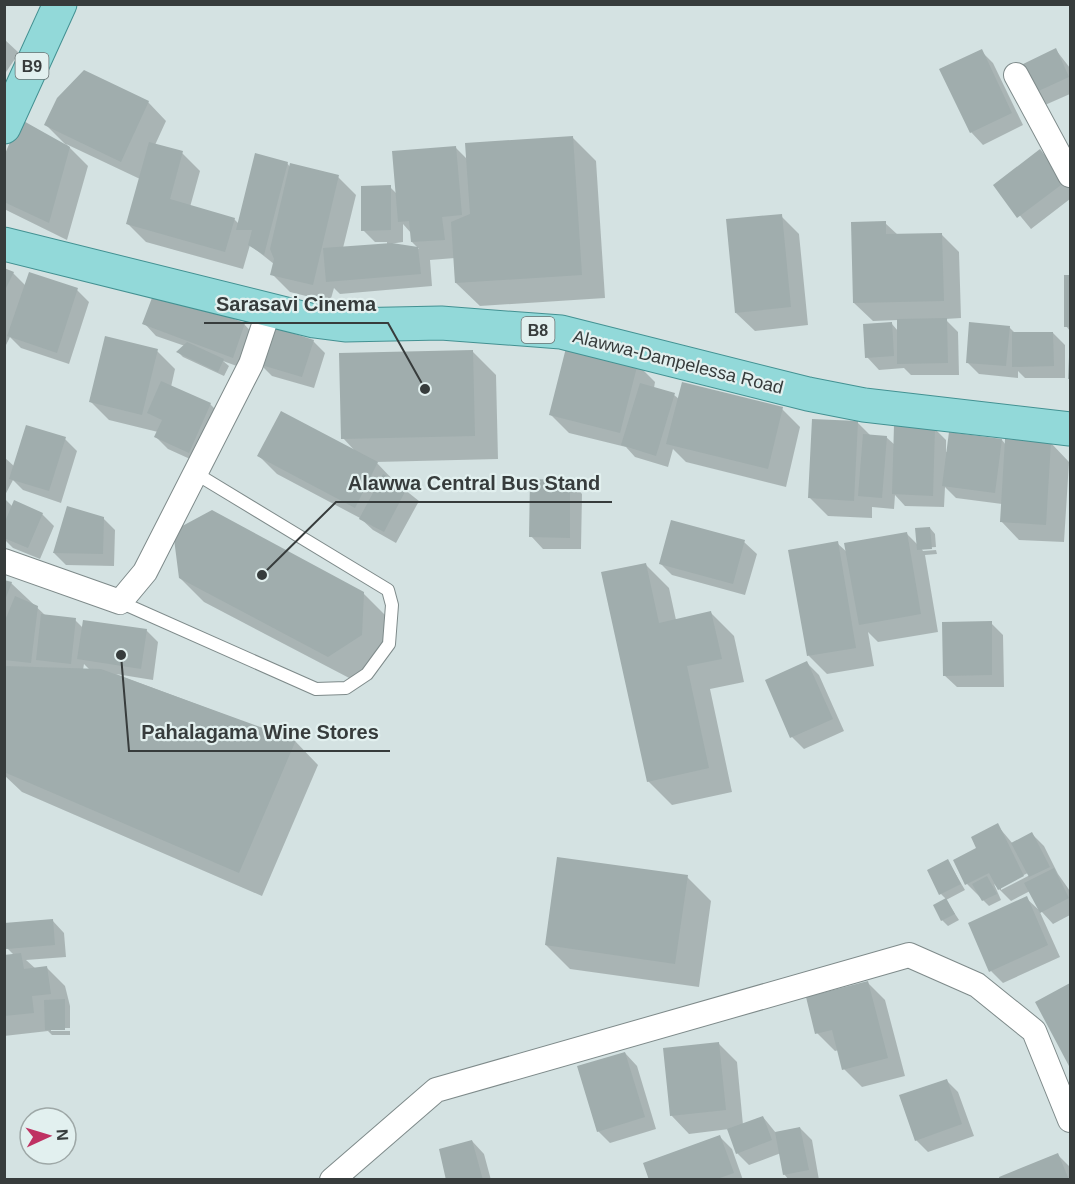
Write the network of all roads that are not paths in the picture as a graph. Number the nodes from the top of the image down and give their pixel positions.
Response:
1 (60, 4) edge
2 (1016, 75) dead end
3 (4, 126) edge
4 (1071, 175) edge
5 (4, 244) edge
6 (269, 310) junction
7 (1071, 429) edge
8 (195, 473) junction
9 (4, 561) edge
10 (120, 602) junction
11 (1071, 1120) edge
12 (332, 1179) edge

1 - 3 main road, B9
2 - 4 street
5 - 6 main road, Alawwa-Dampelessa Road / B8
6 - 7 main road, Alawwa-Dampelessa Road / B8
6 - 8 street
8 - 10 street
8 - 10 lane
9 - 10 street
11 - 12 street

